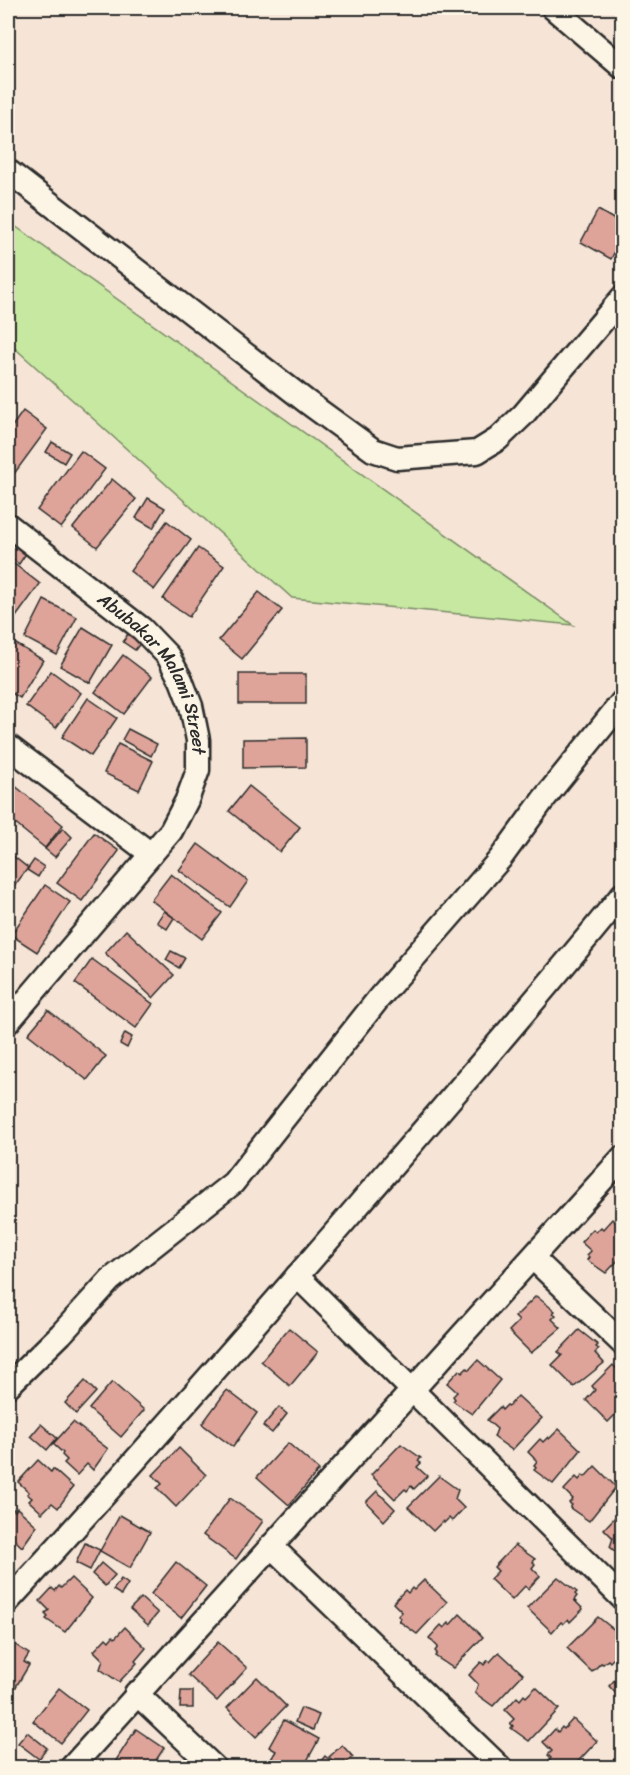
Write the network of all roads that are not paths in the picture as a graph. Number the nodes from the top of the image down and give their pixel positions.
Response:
1 (553, 8) edge
2 (622, 67) edge
3 (8, 171) edge
4 (622, 298) edge
5 (8, 525) edge
6 (622, 702) edge
7 (8, 746) edge
8 (151, 854) junction
9 (622, 895) edge
10 (8, 1022) edge
11 (622, 1158) edge
12 (534, 1259) junction
13 (297, 1276) junction
14 (622, 1343) edge
15 (8, 1386) edge
16 (414, 1391) junction
17 (271, 1546) junction
18 (622, 1598) edge
19 (8, 1601) edge
20 (136, 1693) junction
21 (71, 1767) edge
22 (215, 1767) edge
23 (501, 1767) edge

1 - 2 street
3 - 4 street
5 - 8 street, Abubakar Malami Street
6 - 15 street
7 - 8 street
8 - 10 street, Abubakar Malami Street
9 - 13 street
11 - 12 street
12 - 14 street
12 - 16 street
13 - 16 street
13 - 19 street
16 - 17 street
16 - 18 street
17 - 20 street
17 - 23 street
20 - 21 street
20 - 22 street

